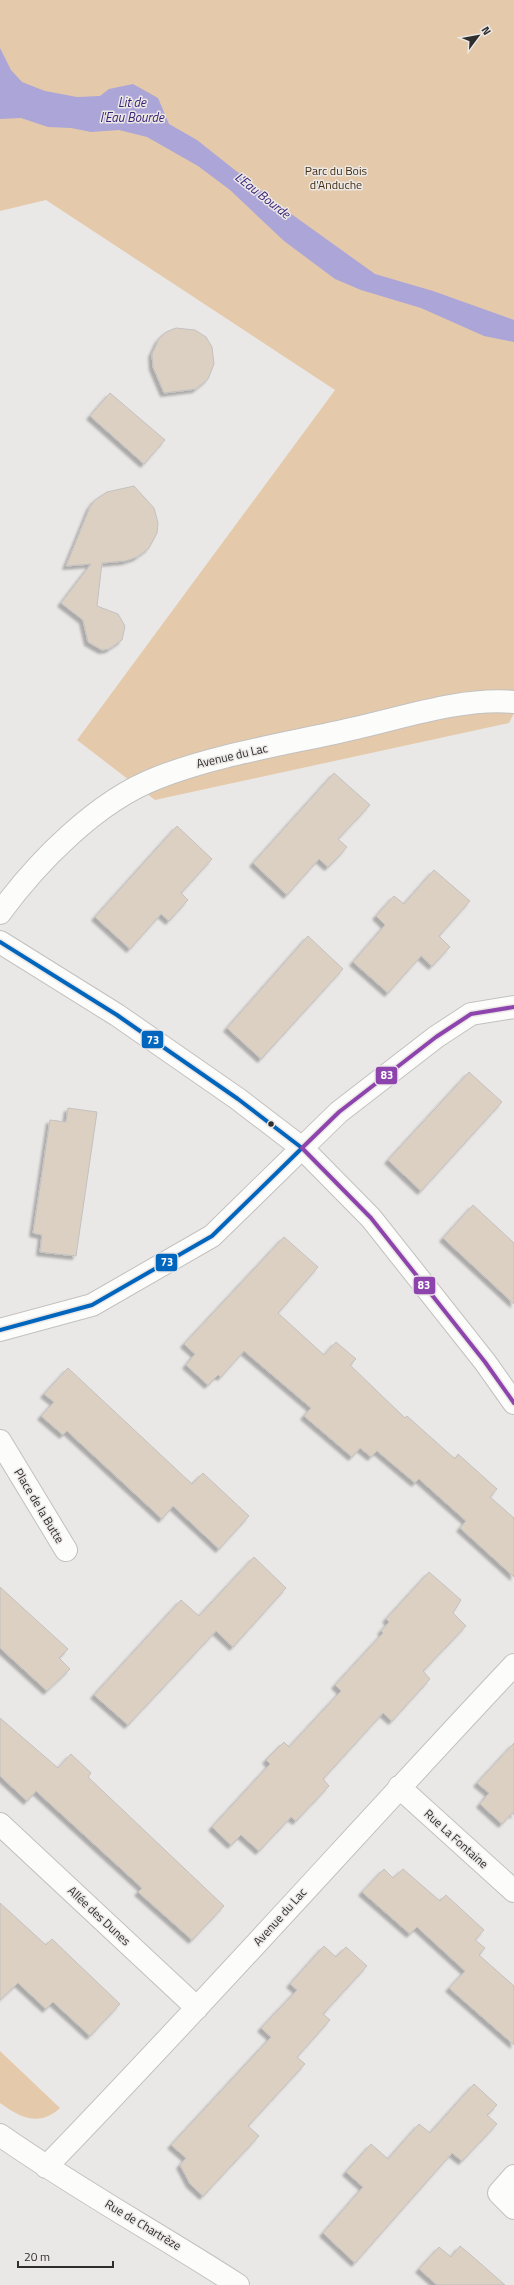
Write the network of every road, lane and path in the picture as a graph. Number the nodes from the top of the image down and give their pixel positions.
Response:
1 (514, 702) edge
2 (0, 913) edge
3 (0, 942) edge
4 (514, 1007) edge
5 (302, 1148) junction
6 (0, 1330) edge
7 (514, 1403) edge
8 (0, 1441) edge
9 (66, 1550) dead end
10 (514, 1666) edge
11 (399, 1787) junction
12 (0, 1824) edge
13 (514, 1892) edge
14 (197, 2008) junction
15 (0, 2135) edge
16 (46, 2167) junction
17 (514, 2176) edge
18 (514, 2208) edge
19 (238, 2285) edge

1 - 2 street, Avenue du Lac
3 - 5 street
4 - 5 street
5 - 6 street
5 - 7 street
8 - 9 street, Place de la Butte
10 - 11 street, Avenue du Lac
11 - 13 street, Rue La Fontaine
11 - 14 street, Avenue du Lac
12 - 14 street, Allée des Dunes
14 - 16 street, Avenue du Lac
15 - 16 street, Rue de Chartrèze
16 - 19 street, Rue de Chartrèze
17 - 18 street

